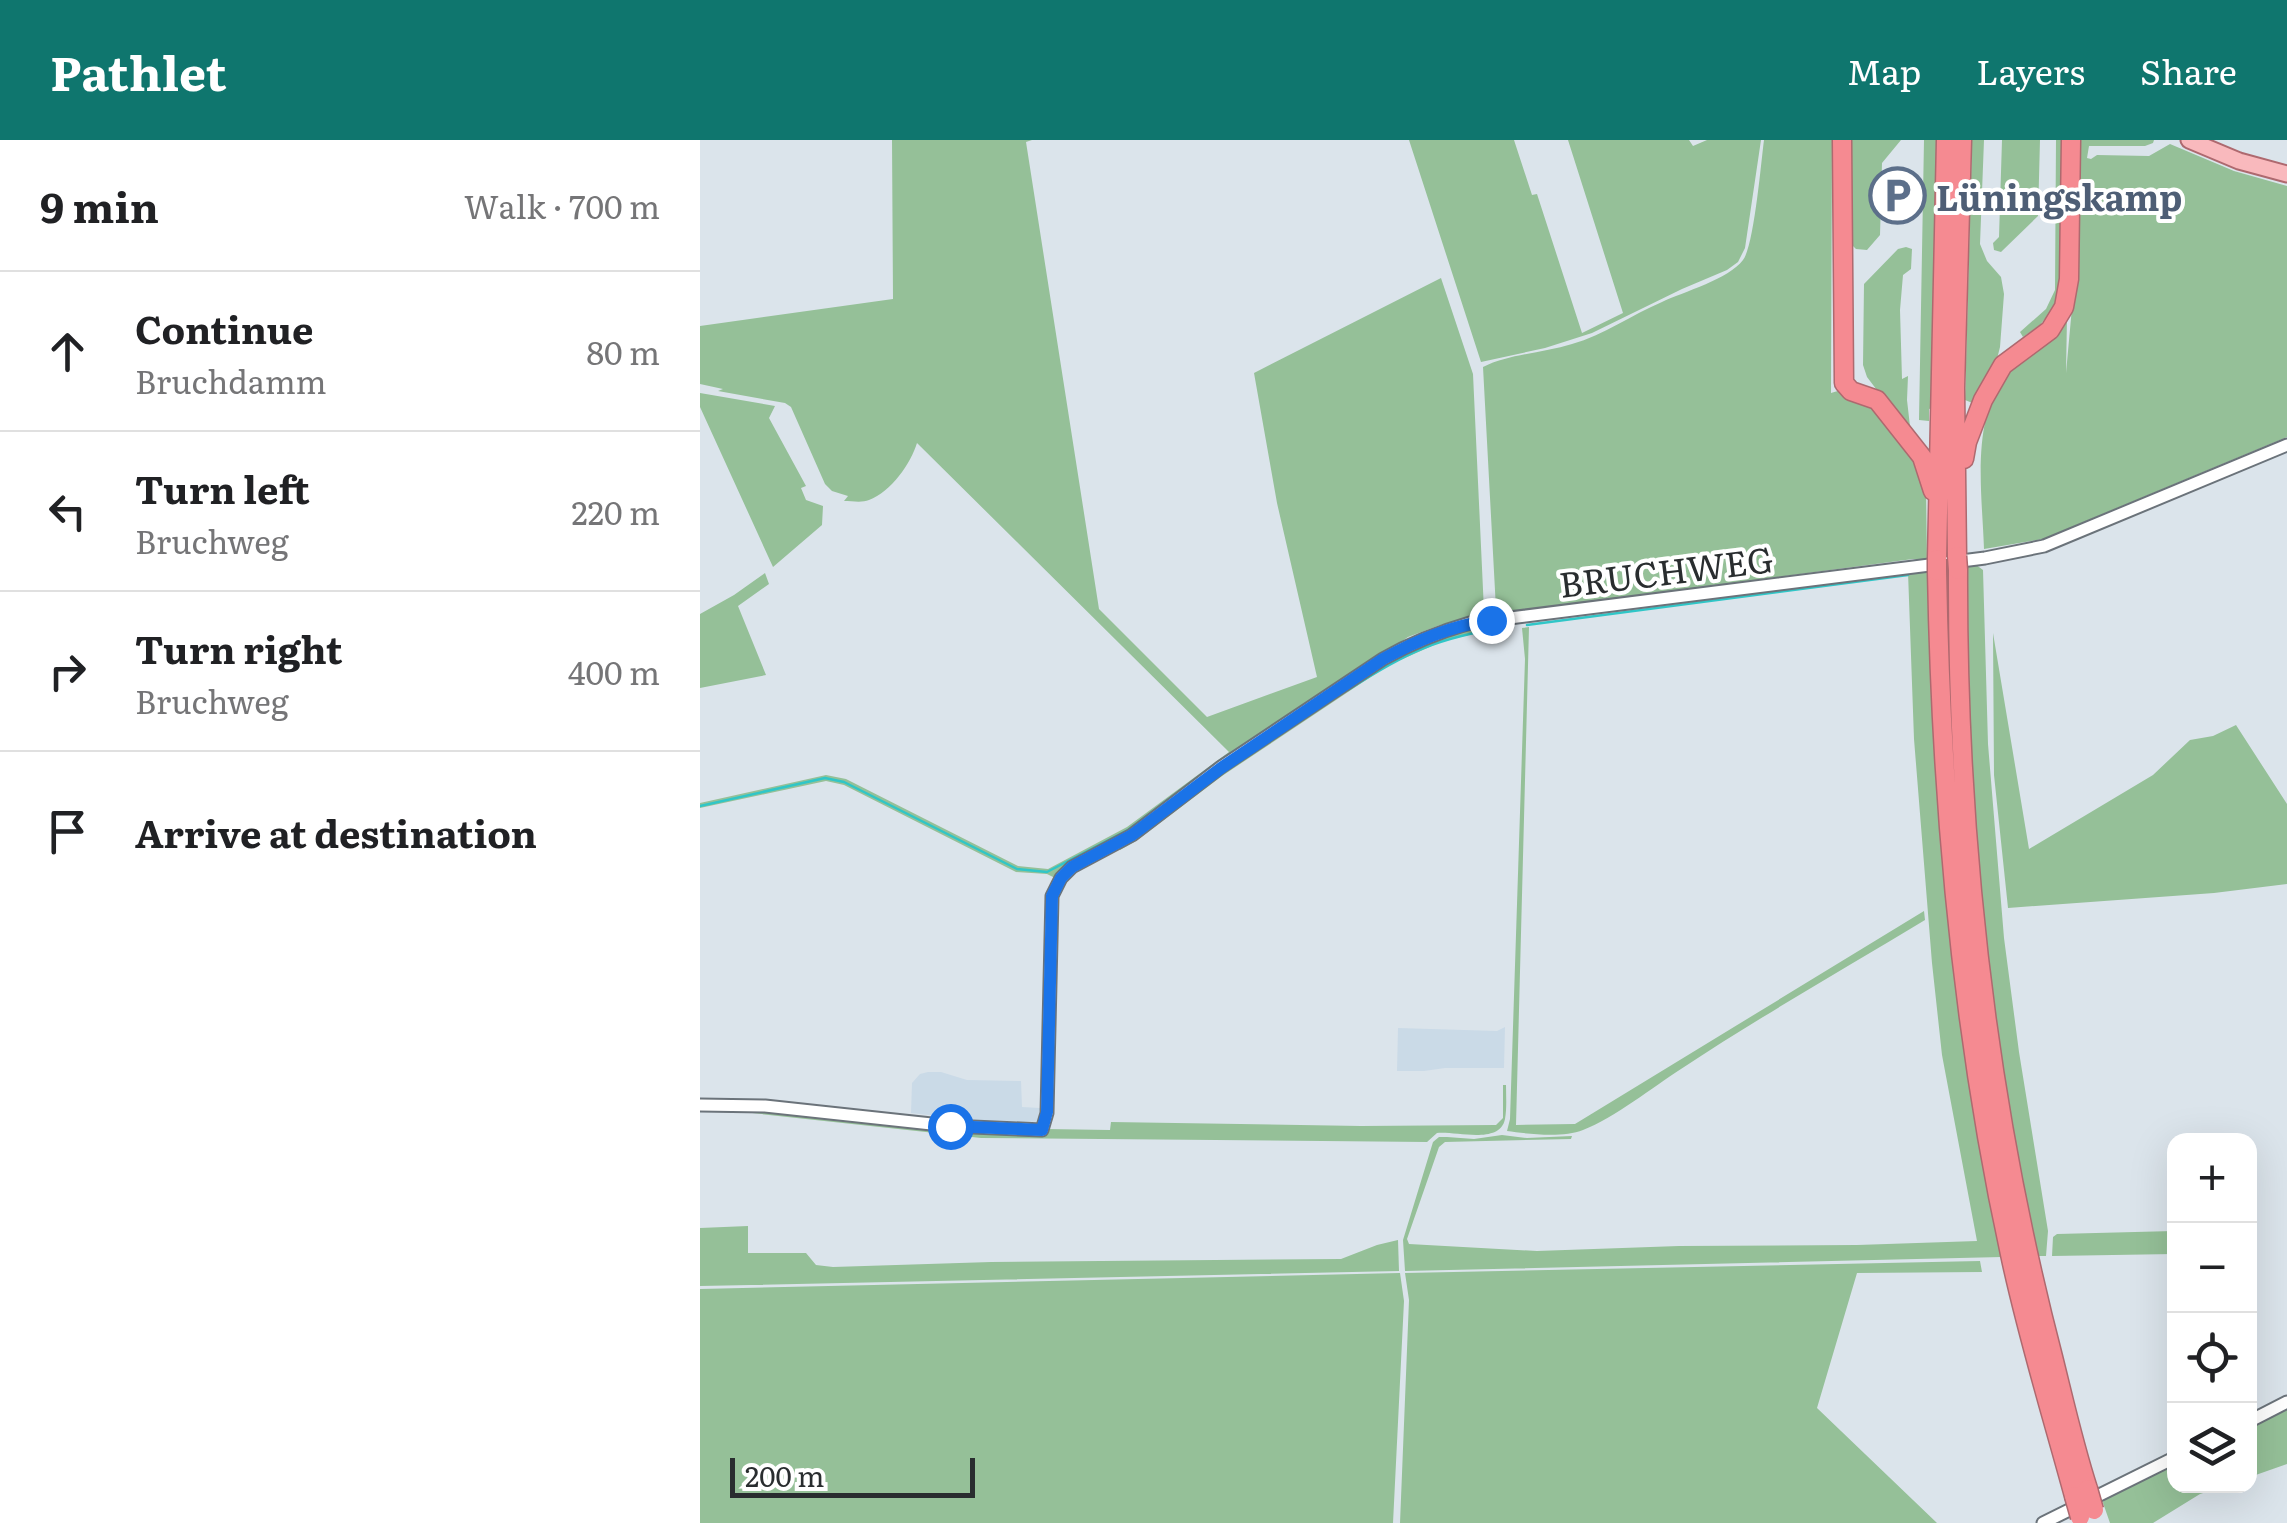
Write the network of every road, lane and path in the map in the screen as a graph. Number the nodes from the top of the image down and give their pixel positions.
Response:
1 (1842, 140) edge
2 (1946, 140) edge
3 (1962, 140) edge
4 (2071, 140) edge
5 (2189, 140) edge
6 (2287, 174) edge
7 (2287, 444) edge
8 (1956, 493) junction
9 (1938, 508) junction
10 (700, 1105) edge
11 (2019, 1259) junction
12 (2287, 1402) edge
13 (2257, 1417) edge
14 (2167, 1461) edge
15 (2088, 1518) edge
16 (2043, 1523) edge

1 - 9 highway
2 - 9 highway
3 - 8 highway
4 - 8 highway
5 - 6 main road
7 - 10 street, BRUCHWEG
8 - 11 highway
9 - 11 highway
11 - 15 highway, bridge
12 - 13 street
14 - 16 street

